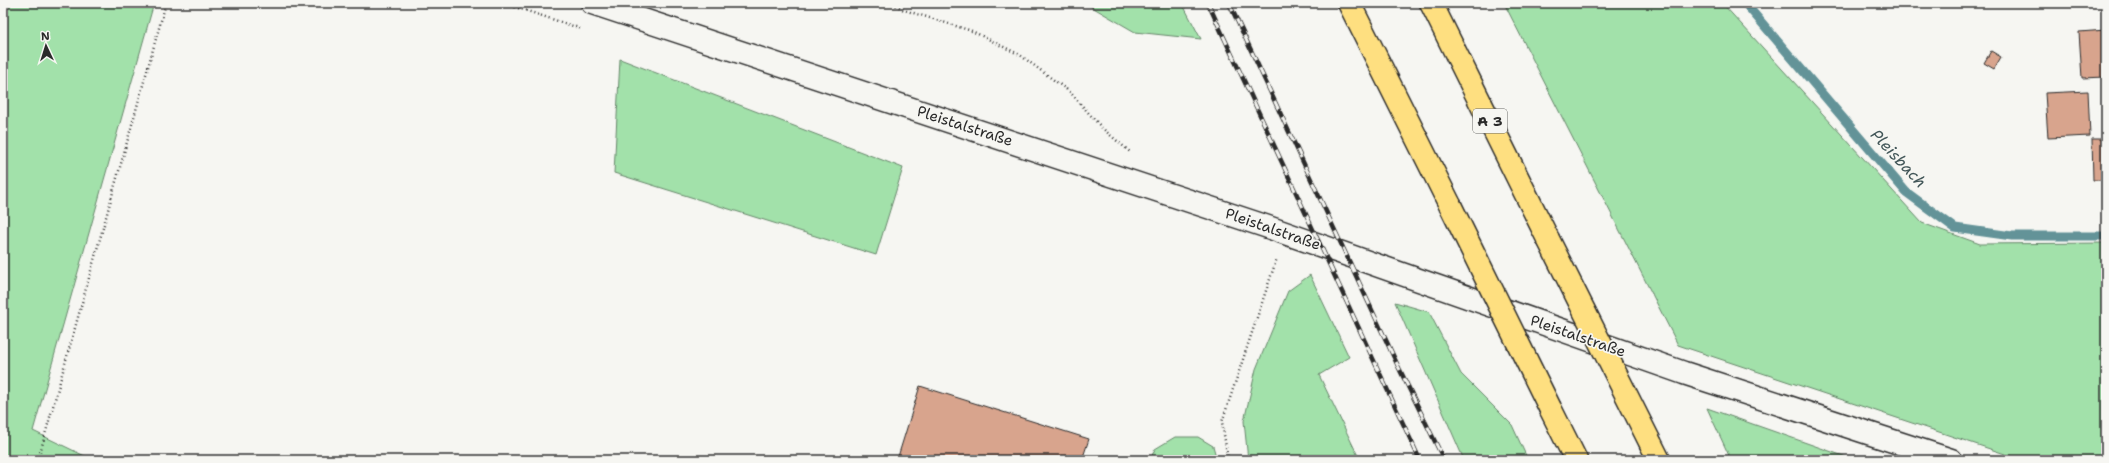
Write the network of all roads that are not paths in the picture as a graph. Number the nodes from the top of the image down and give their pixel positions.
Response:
1 (592, 3) edge
2 (1349, 3) edge
3 (1431, 3) edge
4 (1655, 452) edge
5 (1576, 460) edge
6 (1951, 460) edge

1 - 6 main road, Pleistalstraße
2 - 5 highway, bridge
3 - 4 highway, A 3, bridge

